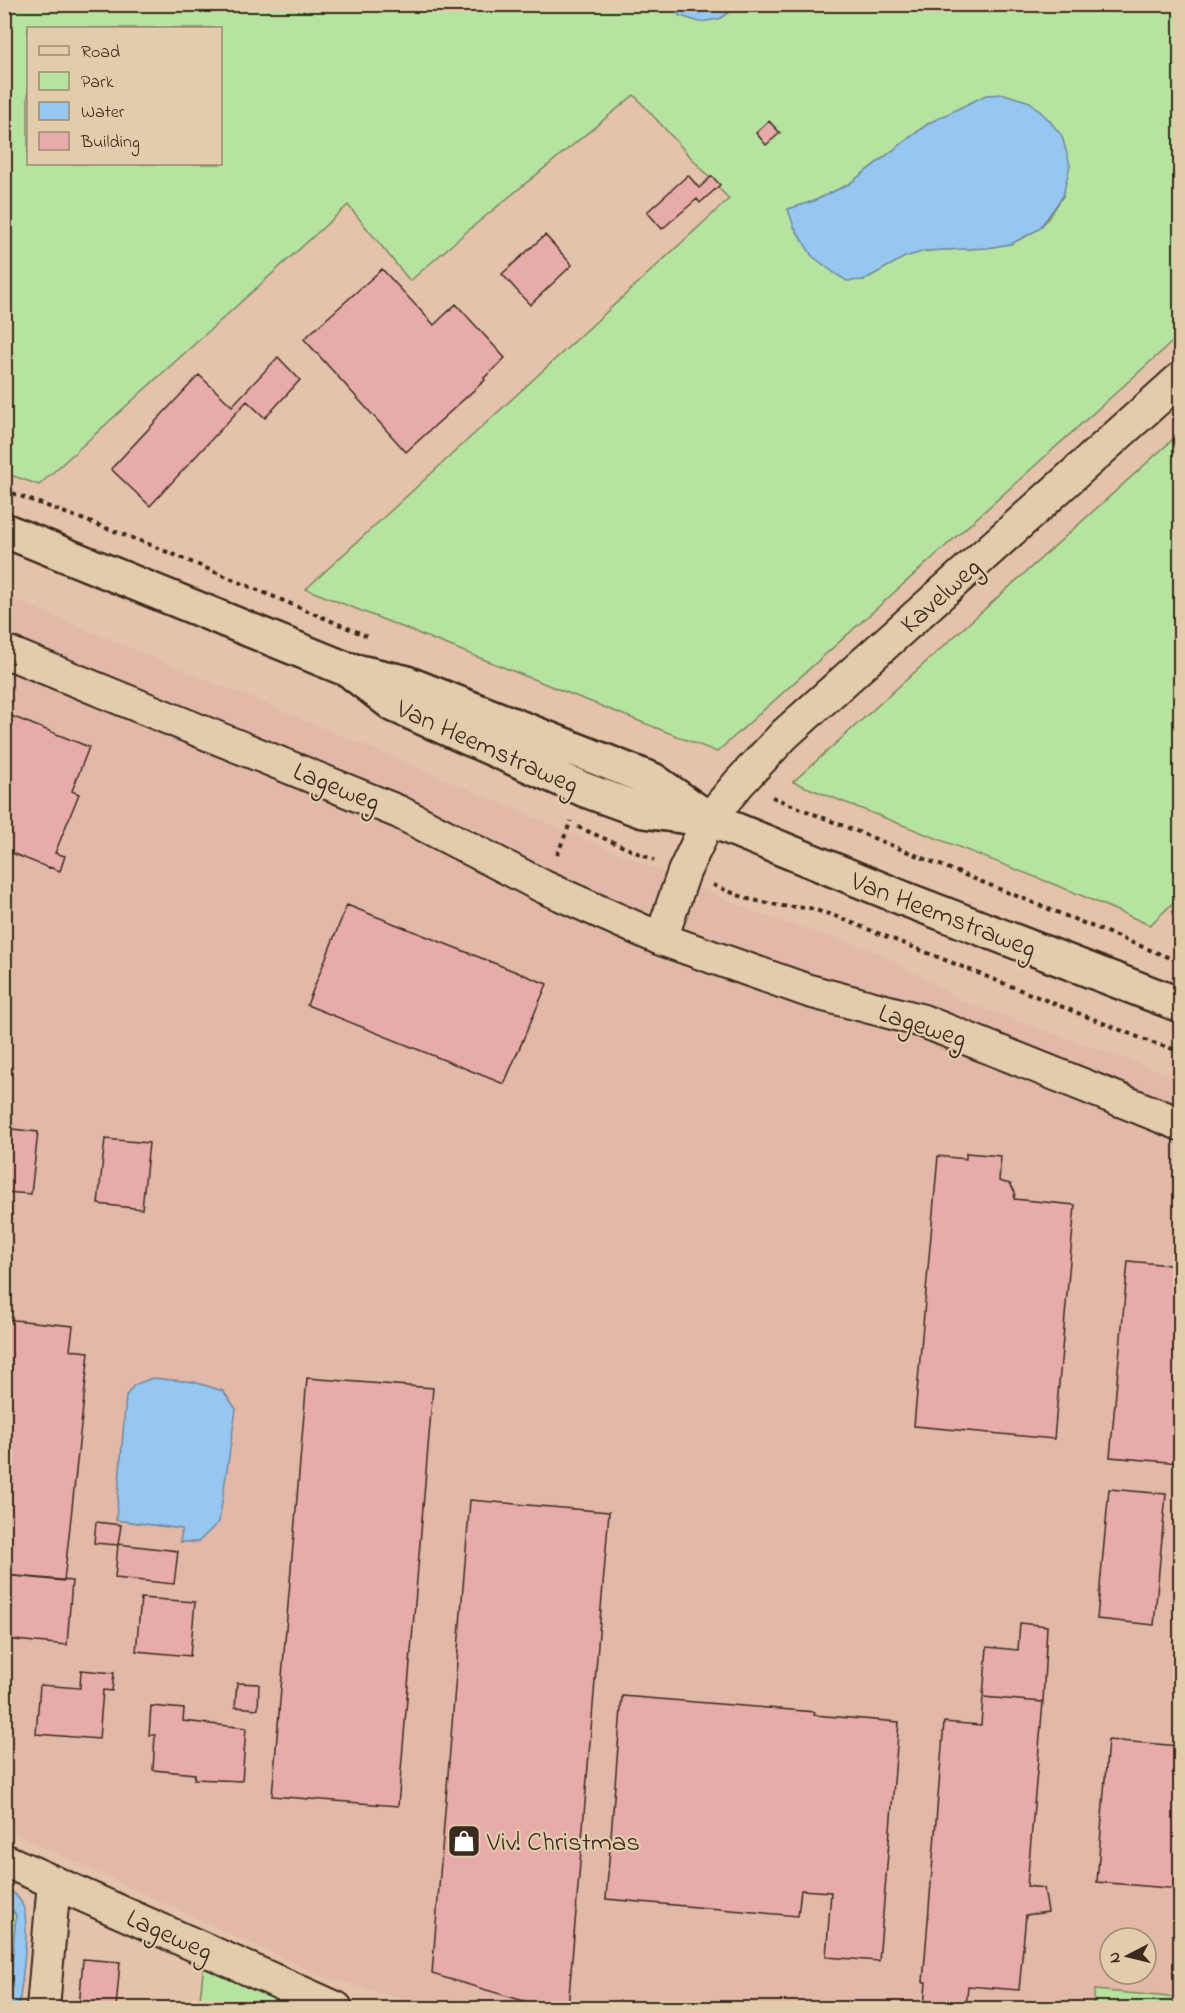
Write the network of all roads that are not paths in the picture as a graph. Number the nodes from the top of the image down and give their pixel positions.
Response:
1 (1180, 379) edge
2 (4, 530) edge
3 (4, 651) edge
4 (709, 819) junction
5 (662, 939) junction
6 (1180, 1005) edge
7 (1180, 1124) edge
8 (4, 1860) edge
9 (54, 1882) junction
10 (43, 2008) edge
11 (336, 2008) edge

1 - 4 street, Kavelweg
2 - 4 main road, Van Heemstraweg
3 - 5 street, Lageweg
4 - 5 street
4 - 6 main road, Van Heemstraweg
5 - 7 street, Lageweg
8 - 9 street, Lageweg
9 - 10 street
9 - 11 street, Lageweg

